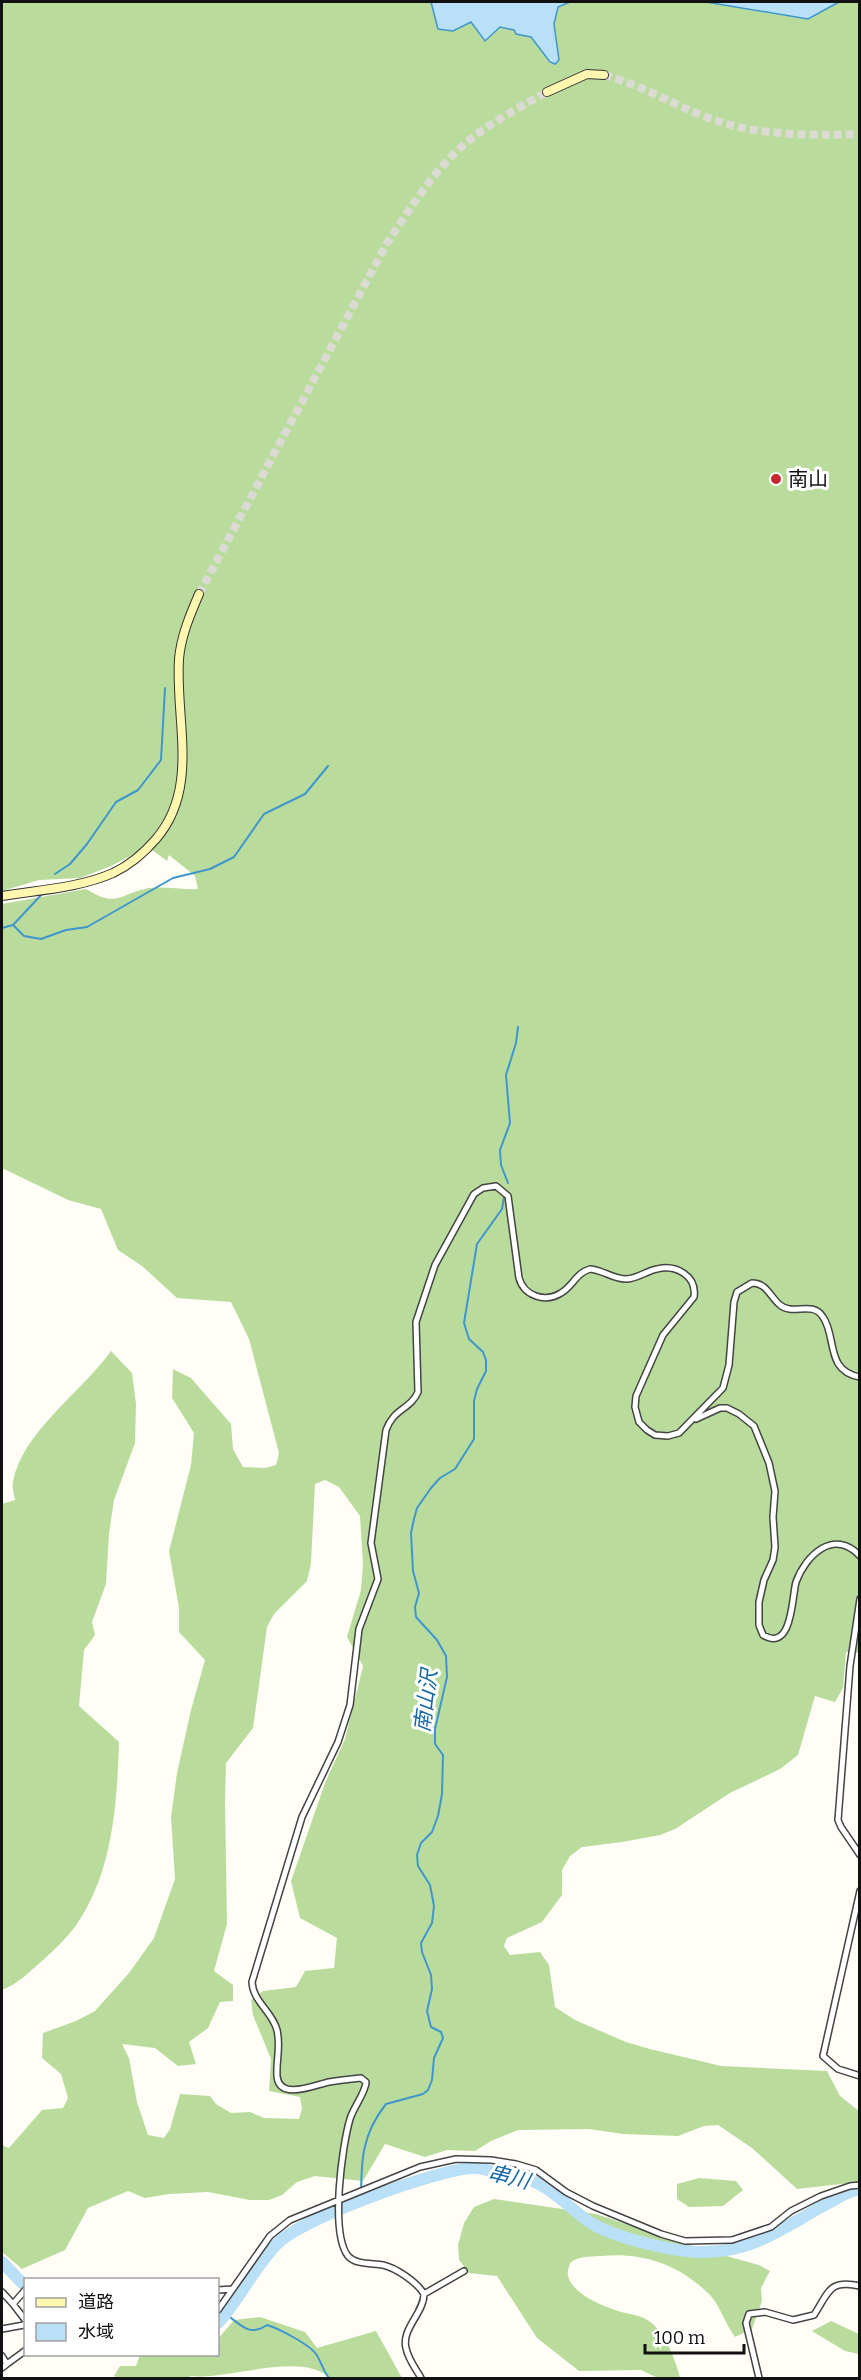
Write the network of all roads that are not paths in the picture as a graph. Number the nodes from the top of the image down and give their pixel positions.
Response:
1 (604, 75) tunnel mouth
2 (547, 92) tunnel mouth
3 (200, 594) tunnel mouth
4 (2, 896) edge
5 (860, 1377) edge
6 (692, 1422) junction
7 (860, 1556) edge
8 (860, 1599) edge
9 (860, 1855) edge
10 (860, 1892) edge
11 (860, 2076) edge
12 (860, 2186) edge
13 (339, 2202) junction
14 (464, 2271) dead end
15 (860, 2286) edge
16 (232, 2289) junction
17 (219, 2290) edge
18 (24, 2291) edge
19 (2, 2292) edge
20 (424, 2294) junction
21 (14, 2302) junction
22 (219, 2308) edge
23 (24, 2319) edge
24 (24, 2325) edge
25 (2, 2329) edge
26 (24, 2351) edge
27 (2, 2356) edge
28 (4, 2366) edge
29 (421, 2379) edge
30 (759, 2379) edge

1 - 2 street
3 - 4 street
5 - 6 street
6 - 7 street
6 - 13 street
8 - 9 street
10 - 11 street
12 - 13 street
13 - 16 street
13 - 20 street
14 - 20 street
15 - 30 street
16 - 17 street
16 - 22 street
18 - 21 street
19 - 21 street
20 - 29 street
21 - 23 street
24 - 25 street
26 - 28 street
27 - 28 street

